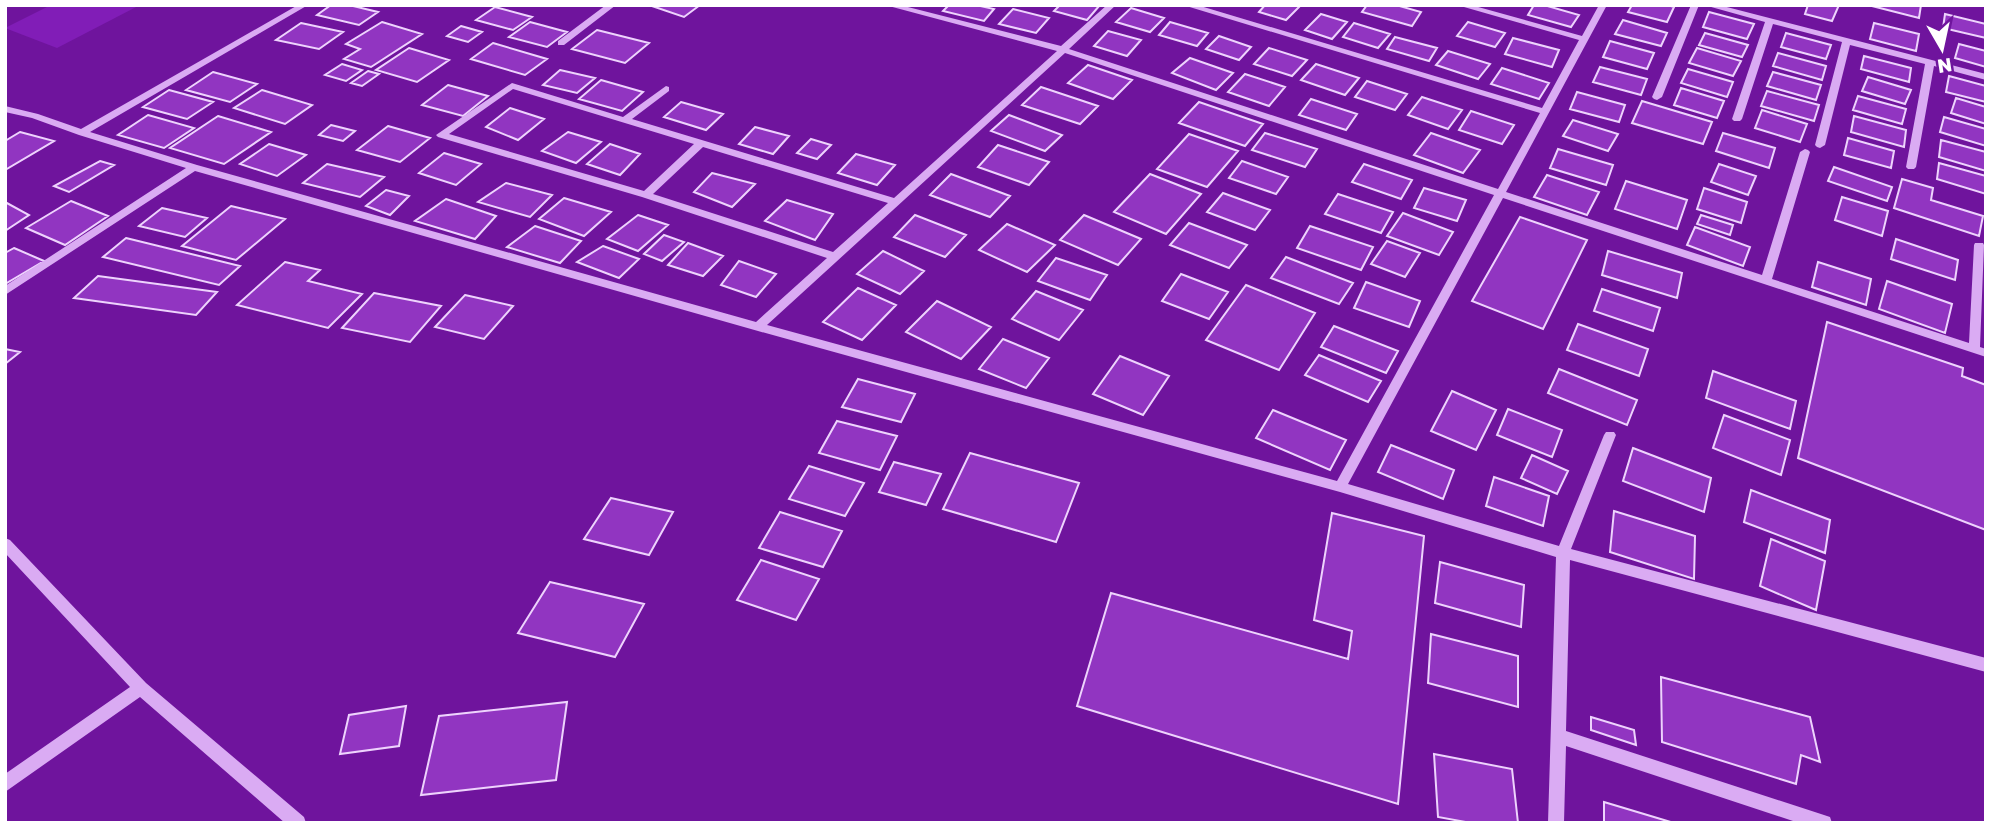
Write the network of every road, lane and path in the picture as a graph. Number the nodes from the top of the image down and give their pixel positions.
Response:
1 (304, 5) edge
2 (612, 5) edge
3 (888, 5) edge
4 (1112, 5) edge
5 (1186, 5) edge
6 (1461, 5) edge
7 (1602, 5) edge
8 (1695, 5) edge
9 (1708, 5) edge
10 (912, 8) edge
11 (1770, 21) junction
12 (1584, 39) junction
13 (1847, 41) junction
14 (561, 43) dead end
15 (1065, 50) junction
16 (1930, 63) junction
17 (1986, 77) edge
18 (666, 89) dead end
19 (1657, 97) dead end
20 (5, 109) edge
21 (1544, 111) junction
22 (1737, 119) dead end
23 (625, 120) junction
24 (82, 133) junction
25 (701, 143) junction
26 (1820, 145) dead end
27 (1805, 152) dead end
28 (194, 167) junction
29 (1911, 167) dead end
30 (1500, 193) junction
31 (646, 195) junction
32 (896, 202) junction
33 (1979, 245) dead end
34 (836, 257) junction
35 (1766, 281) junction
36 (5, 291) edge
37 (758, 327) junction
38 (1980, 351) edge
39 (1610, 435) dead end
40 (1340, 487) junction
41 (5, 544) edge
42 (1563, 553) junction
43 (1986, 665) edge
44 (141, 688) junction
45 (1558, 736) junction
46 (5, 784) edge
47 (298, 823) edge
48 (1556, 823) edge
49 (1824, 823) edge

1 - 24 street
2 - 14 street
3 - 10 street
4 - 15 street
5 - 21 street
6 - 12 street
7 - 12 street
8 - 19 street
9 - 11 street
10 - 15 street
11 - 13 street
11 - 22 street
12 - 21 street
13 - 16 street
13 - 26 street
15 - 30 street
15 - 32 street
16 - 17 street
16 - 29 street
18 - 23 street
20 - 24 street
21 - 30 street
23 - 25 street
23 - 31 street
24 - 28 street
25 - 31 street
25 - 32 street
27 - 35 street
28 - 36 street
28 - 37 street
30 - 35 street
30 - 40 street
31 - 34 street
32 - 34 street
33 - 38 street
34 - 37 street
35 - 38 street
37 - 40 street
39 - 42 street
40 - 42 street
41 - 44 street
42 - 43 street
42 - 45 street
44 - 46 street
44 - 47 street
45 - 48 street
45 - 49 street

